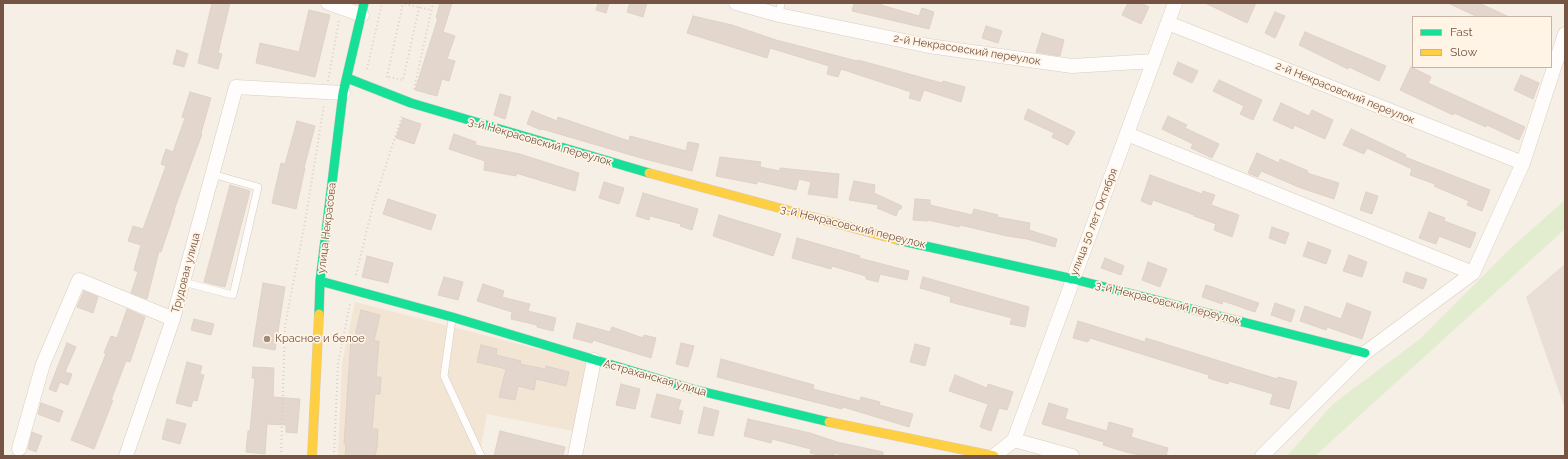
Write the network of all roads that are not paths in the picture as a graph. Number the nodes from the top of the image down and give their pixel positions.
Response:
1 (328, 3) edge
2 (736, 3) edge
3 (1175, 3) edge
4 (363, 9) edge
5 (780, 9) edge
6 (1168, 23) junction
7 (1565, 34) edge
8 (1154, 61) junction
9 (347, 78) junction
10 (343, 93) junction
11 (1127, 134) junction
12 (1523, 163) junction
13 (212, 174) junction
14 (1473, 273) junction
15 (1073, 279) junction
16 (320, 281) junction
17 (183, 282) junction
18 (452, 317) junction
19 (173, 319) junction
20 (1365, 353) junction
21 (594, 360) junction
22 (1014, 440) junction
23 (19, 449) dead end
24 (126, 456) edge
25 (312, 456) edge
26 (481, 456) edge
27 (574, 456) edge
28 (994, 456) edge
29 (1072, 456) edge
30 (1262, 456) edge

1 - 4 street
2 - 5 street, 2-й Некрасовский переулок
3 - 6 street, улица 50 лет Октября
4 - 9 street, улица Некрасова
5 - 8 street, 2-й Некрасовский переулок
6 - 8 street, улица 50 лет Октября
6 - 12 street, 2-й Некрасовский переулок
7 - 12 street
8 - 11 street, улица 50 лет Октября
9 - 10 street, улица Некрасова
9 - 15 street, 3-й Некрасовский переулок
10 - 13 street, Трудовая улица
10 - 16 street, улица Некрасова
11 - 14 street
11 - 15 street, улица 50 лет Октября
12 - 14 street
13 - 17 street, Трудовая улица
13 - 17 lane
14 - 20 street
15 - 20 street, 3-й Некрасовский переулок
15 - 22 street, улица 50 лет Октября
16 - 18 street, Астраханская улица
16 - 25 street, улица Некрасова
17 - 19 street, Трудовая улица
18 - 21 street, Астраханская улица
18 - 26 lane
19 - 23 street
19 - 24 street, Трудовая улица
20 - 30 street
21 - 27 street
21 - 28 street, Астраханская улица
22 - 28 street, Астраханская улица
22 - 29 street

